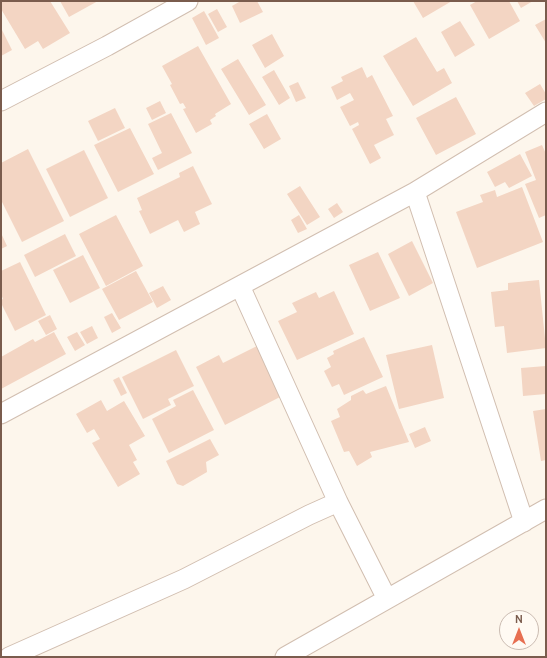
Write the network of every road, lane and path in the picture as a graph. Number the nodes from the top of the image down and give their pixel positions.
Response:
1 (188, 1) edge
2 (1, 101) edge
3 (546, 112) edge
4 (415, 192) junction
5 (240, 286) junction
6 (1, 414) edge
7 (338, 502) junction
8 (546, 509) edge
9 (524, 522) junction
10 (387, 599) junction
11 (9, 657) edge
12 (285, 657) edge

1 - 2 street
3 - 4 street
4 - 5 street
4 - 9 street
5 - 6 street
5 - 7 street
7 - 10 street
7 - 11 street
8 - 9 street
9 - 10 street
10 - 12 street

